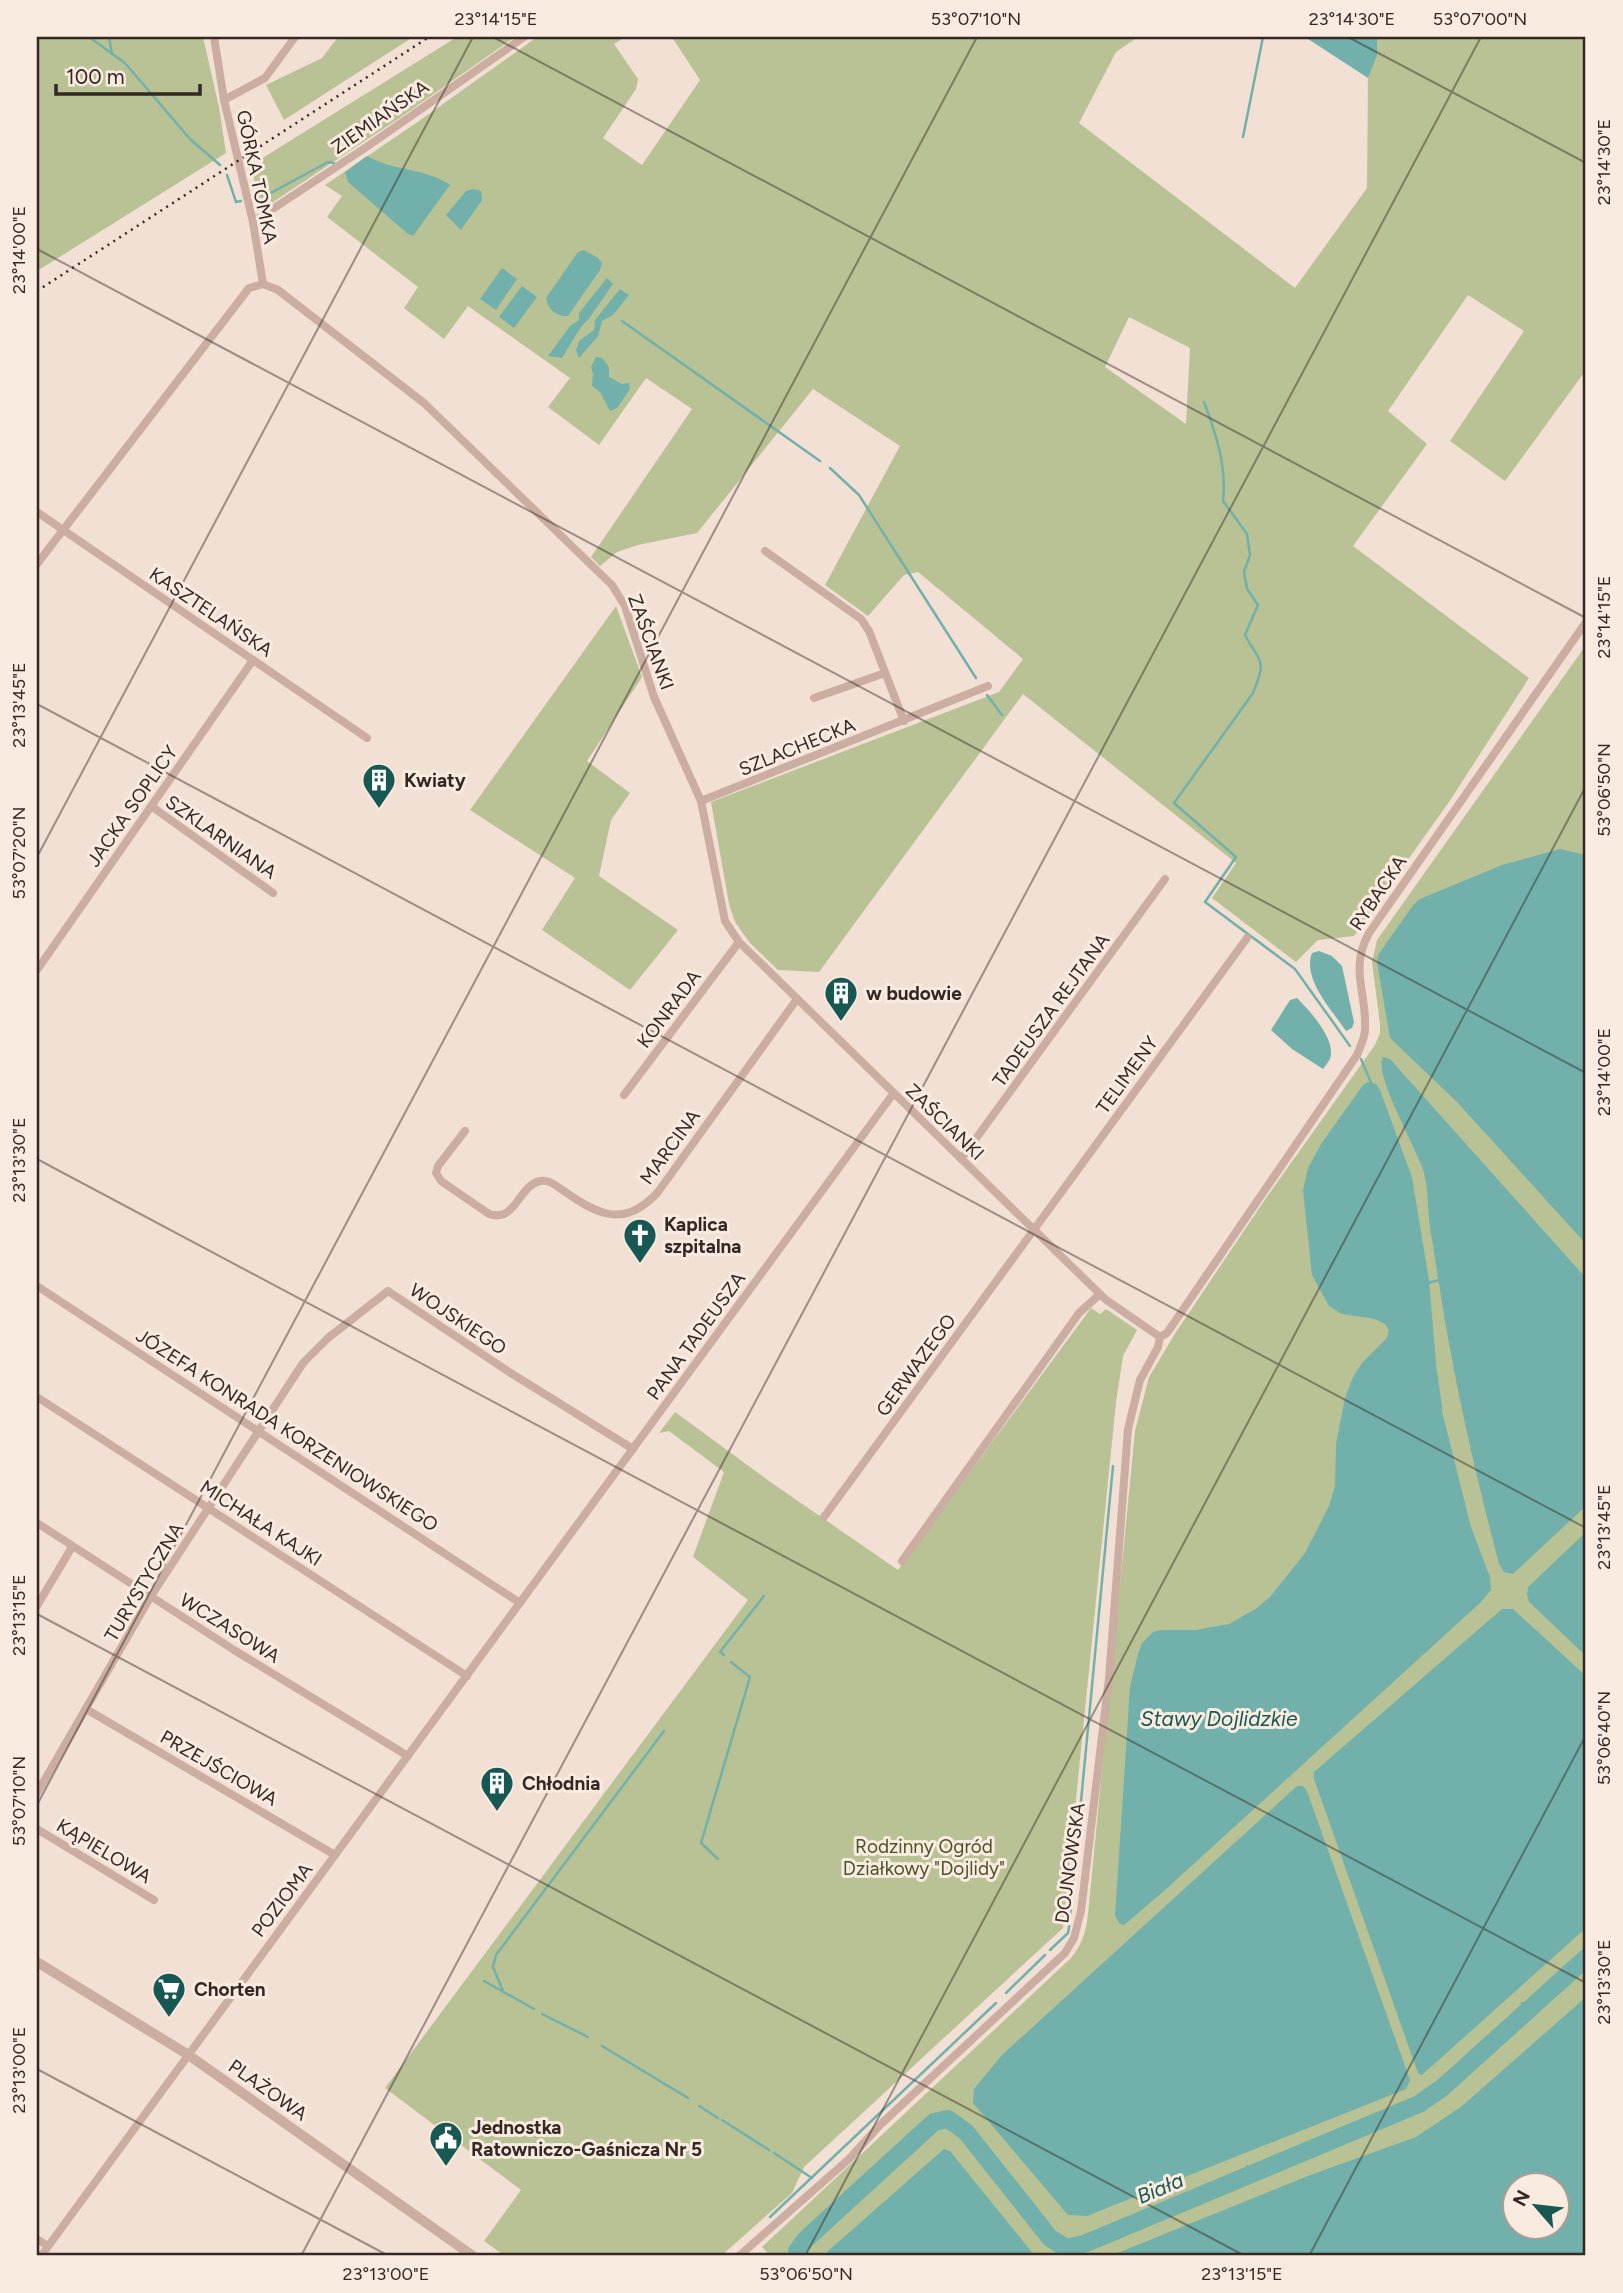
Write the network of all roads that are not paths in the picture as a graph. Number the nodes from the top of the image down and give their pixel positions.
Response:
1 (214, 37) edge
2 (295, 37) edge
3 (524, 37) edge
4 (224, 100) junction
5 (253, 222) junction
6 (263, 284) junction
7 (37, 512) edge
8 (63, 531) junction
9 (765, 551) dead end
10 (37, 564) edge
11 (1586, 622) edge
12 (253, 660) junction
13 (885, 673) junction
14 (988, 686) dead end
15 (814, 698) dead end
16 (904, 721) junction
17 (367, 738) dead end
18 (701, 801) junction
19 (150, 806) junction
20 (1165, 879) dead end
21 (273, 893) dead end
22 (1247, 938) dead end
23 (738, 942) junction
24 (37, 970) edge
25 (797, 999) junction
26 (893, 1094) junction
27 (624, 1095) dead end
28 (465, 1131) dead end
29 (961, 1159) junction
30 (1034, 1231) junction
31 (37, 1286) edge
32 (1100, 1294) junction
33 (1160, 1337) junction
34 (285, 1391) joint
35 (37, 1397) edge
36 (260, 1431) junction
37 (633, 1449) junction
38 (208, 1508) junction
39 (824, 1517) dead end
40 (37, 1522) edge
41 (72, 1547) junction
42 (902, 1561) dead end
43 (548, 1562) joint
44 (151, 1596) junction
45 (520, 1603) junction
46 (37, 1606) edge
47 (467, 1676) junction
48 (86, 1709) junction
49 (408, 1756) junction
50 (37, 1793) edge
51 (37, 1829) edge
52 (335, 1854) junction
53 (154, 1900) dead end
54 (37, 1962) edge
55 (187, 2054) junction
56 (37, 2239) edge
57 (48, 2246) junction
58 (41, 2256) edge
59 (473, 2256) edge
60 (739, 2256) edge

1 - 4 street, GÓRKA TOMKA
2 - 4 street
3 - 5 street, ZIEMIAŃSKA
4 - 5 street, GÓRKA TOMKA
5 - 6 street, GÓRKA TOMKA
6 - 8 street
6 - 18 street, ZAŚCIANKI
7 - 8 street, KASZTELAŃSKA
8 - 10 street
8 - 12 street, KASZTELAŃSKA
9 - 13 street
11 - 33 street, RYBACKA
12 - 17 street, KASZTELAŃSKA
12 - 19 street, JACKA SOPLICY
13 - 15 street, SZLACHECKA
13 - 16 street
14 - 16 street, SZLACHECKA
16 - 18 street, SZLACHECKA
18 - 23 street, ZAŚCIANKI
19 - 21 street, SZKLARNIANA
19 - 24 street, JACKA SOPLICY
20 - 29 street, TADEUSZA REJTANA
22 - 30 street, TELIMENY
23 - 25 street, ZAŚCIANKI
23 - 27 street, KONRADA
25 - 26 street, ZAŚCIANKI
25 - 28 street, MARCINA
26 - 29 street, ZAŚCIANKI
26 - 37 street, PANA TADEUSZA
29 - 30 street, ZAŚCIANKI
30 - 32 street, ZAŚCIANKI
30 - 39 street, GERWAZEGO
31 - 36 street, JÓZEFA KONRADA KORZENIOWSKIEGO
32 - 33 street, ZAŚCIANKI
32 - 42 street
33 - 60 street, DOJNOWSKA
34 - 36 street, TURYSTYCZNA
34 - 37 street, WOJSKIEGO
35 - 38 street, MICHAŁA KAJKI
36 - 38 street, TURYSTYCZNA
36 - 45 street, JÓZEFA KONRADA KORZENIOWSKIEGO
37 - 43 street, PANA TADEUSZA
38 - 44 street, TURYSTYCZNA
38 - 47 street, MICHAŁA KAJKI
40 - 41 street, WCZASOWA
41 - 44 street, WCZASOWA
41 - 46 street
43 - 45 street, POZIOMA
44 - 48 street, TURYSTYCZNA
44 - 49 street, WCZASOWA
45 - 47 street, POZIOMA
47 - 49 street, POZIOMA
48 - 50 street, TURYSTYCZNA
48 - 52 street, PRZEJŚCIOWA
49 - 52 street, POZIOMA
51 - 53 street, KĄPIELOWA
52 - 55 street, POZIOMA
54 - 55 street, PLAŻOWA
55 - 57 street, POZIOMA
55 - 59 street, PLAŻOWA
56 - 57 street
57 - 58 street, POZIOMA

